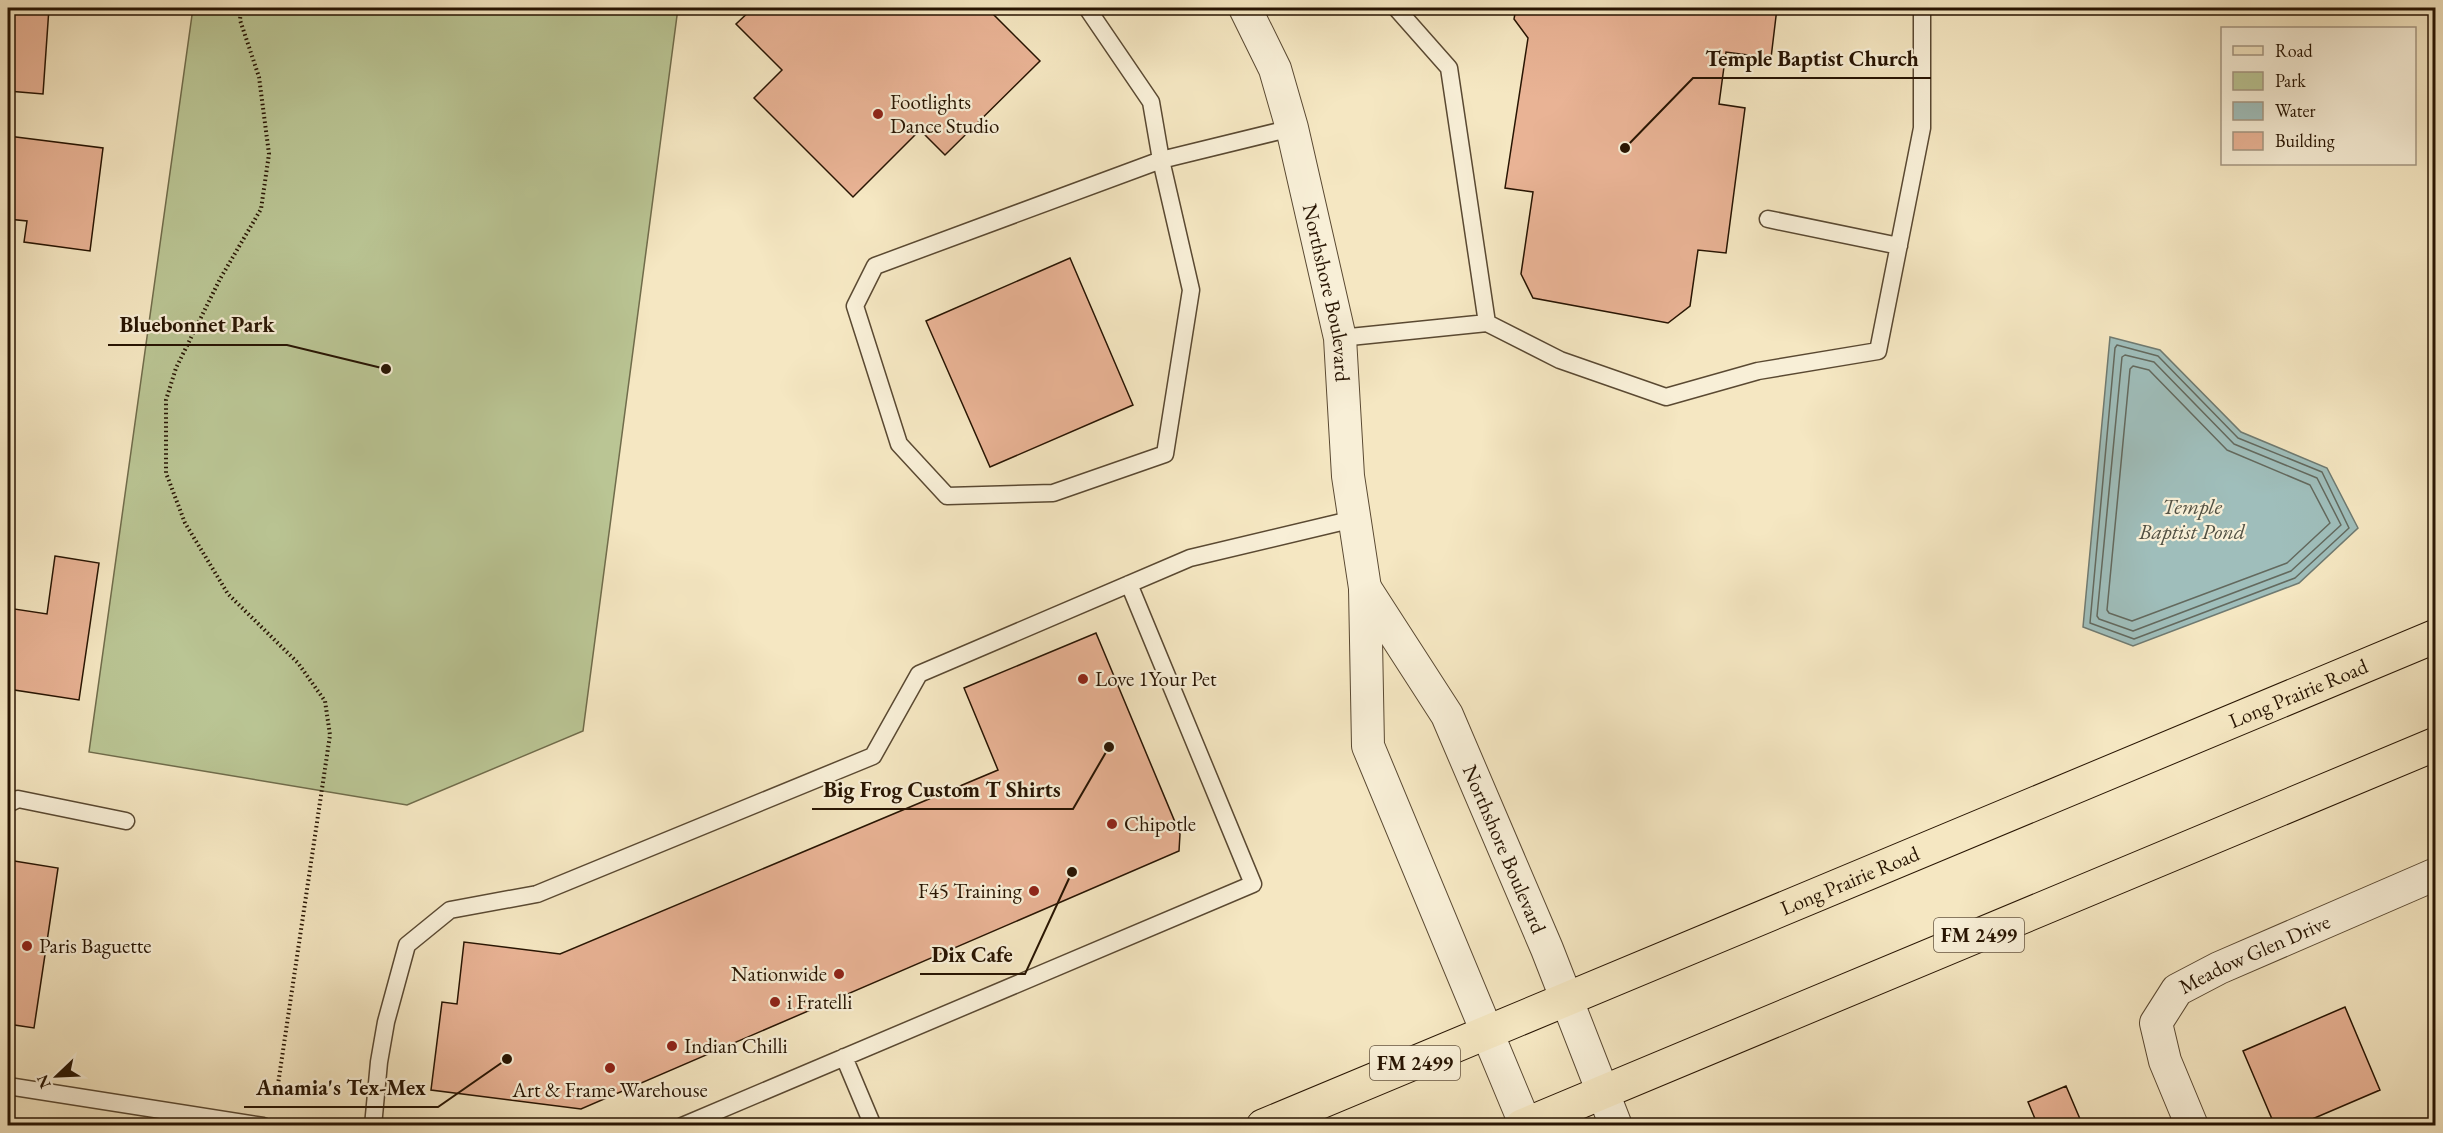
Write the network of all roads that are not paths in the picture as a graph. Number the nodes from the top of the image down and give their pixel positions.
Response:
1 (1087, 8) edge
2 (1245, 8) edge
3 (1396, 8) edge
4 (1922, 8) edge
5 (1292, 128) junction
6 (1161, 160) junction
7 (1768, 219) dead end
8 (1899, 246) junction
9 (1487, 323) junction
10 (1340, 338) junction
11 (1354, 519) junction
12 (1129, 584) junction
13 (1365, 588) junction
14 (2436, 636) edge
15 (2436, 744) edge
16 (8, 804) edge
17 (126, 821) dead end
18 (2436, 874) edge
19 (1568, 1000) junction
20 (1488, 1033) junction
21 (844, 1057) junction
22 (8, 1089) edge
23 (1602, 1092) junction
24 (263, 1125) edge
25 (373, 1125) edge
26 (682, 1125) edge
27 (873, 1125) edge
28 (1263, 1125) edge
29 (1525, 1125) edge
30 (1616, 1125) edge
31 (2192, 1125) edge

1 - 6 lane
2 - 5 street, Northshore Boulevard
3 - 9 lane
4 - 8 lane
5 - 6 lane
5 - 10 street, Northshore Boulevard
6 - 6 lane
7 - 8 lane
8 - 9 lane
9 - 10 lane
10 - 11 street, Northshore Boulevard
11 - 12 lane
11 - 13 street, Northshore Boulevard
12 - 21 lane
12 - 25 lane
13 - 19 street, Northshore Boulevard
13 - 20 street, Northshore Boulevard
14 - 19 main road, Long Prairie Road / FM 2499
15 - 23 main road, FM 2499
16 - 17 lane
18 - 31 street, Meadow Glen Drive
19 - 20 main road, Long Prairie Road / FM 2499
19 - 23 street, Northshore Boulevard
20 - 28 main road, Long Prairie Road / FM 2499
20 - 29 street, Northshore Boulevard
21 - 26 lane
21 - 27 lane
22 - 24 lane
23 - 29 main road, FM 2499
23 - 30 street, Northshore Boulevard

